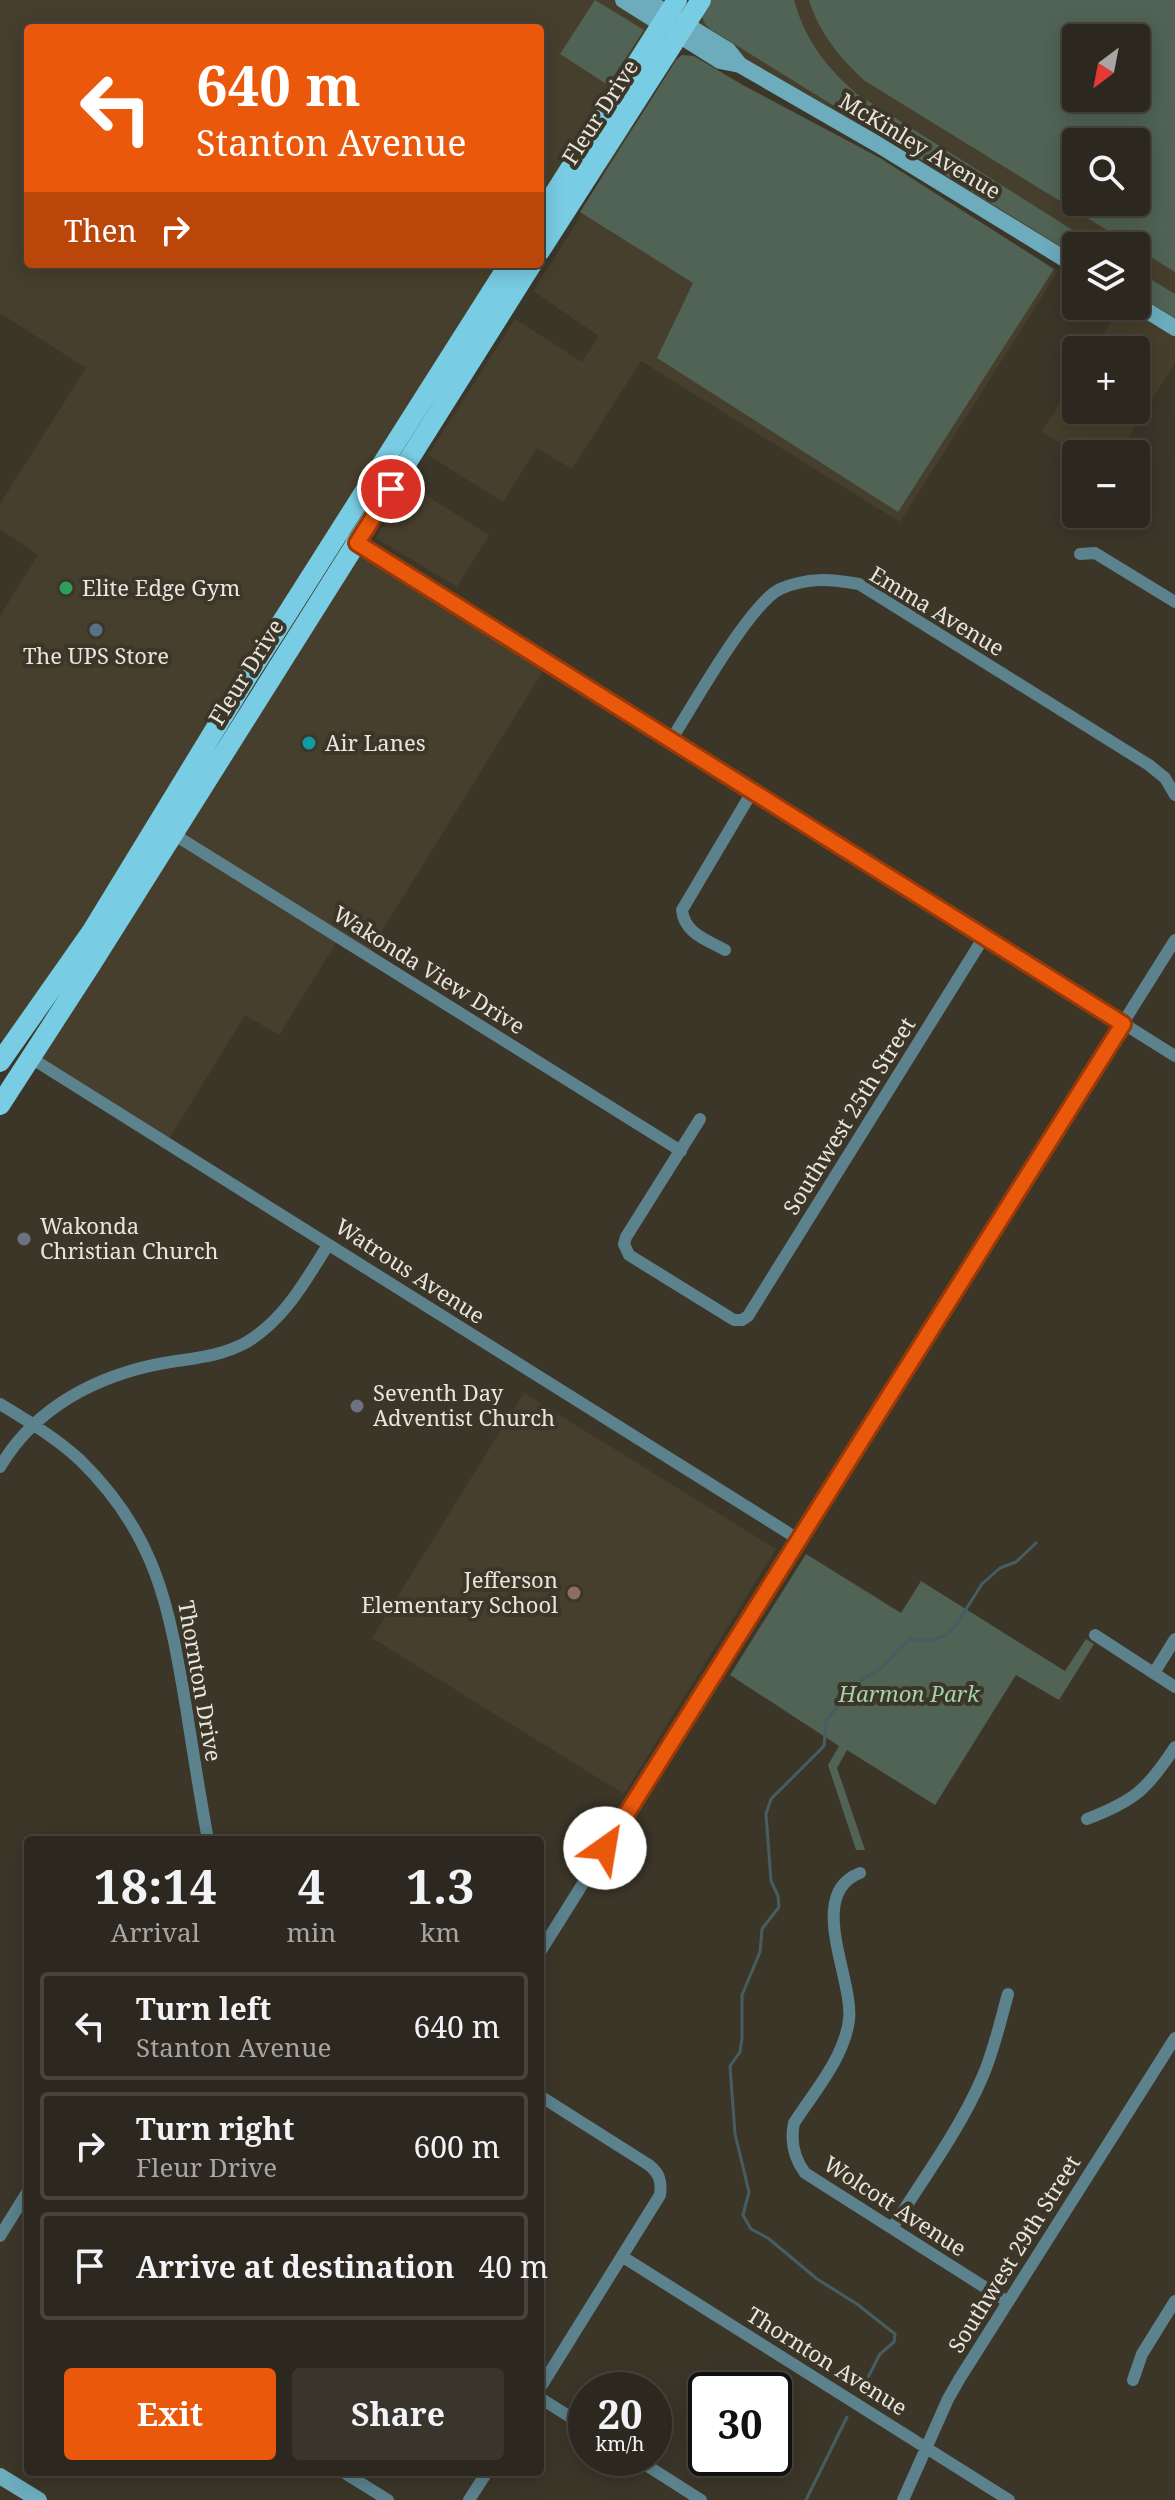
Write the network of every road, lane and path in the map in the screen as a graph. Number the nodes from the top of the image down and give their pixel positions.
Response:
1 (623, 0) edge
2 (646, 0) edge
3 (701, 0) edge
4 (674, 19) edge
5 (544, 210) edge
6 (544, 244) edge
7 (1062, 257) edge
8 (506, 268) edge
9 (529, 268) edge
10 (1150, 313) edge
11 (1175, 328) edge
12 (339, 532) junction
13 (357, 543) junction
14 (1080, 554) dead end
15 (1175, 602) edge
16 (671, 740) junction
17 (752, 792) junction
18 (1175, 795) edge
19 (165, 829) junction
20 (984, 937) junction
21 (1175, 940) edge
22 (725, 950) dead end
23 (1123, 1024) junction
24 (3, 1049) edge
25 (1175, 1056) edge
26 (31, 1058) junction
27 (0, 1105) edge
28 (700, 1119) dead end
29 (681, 1151) junction
30 (328, 1245) junction
31 (0, 1404) edge
32 (33, 1424) junction
33 (0, 1467) edge
34 (798, 1539) junction
35 (1095, 1635) dead end
36 (1175, 1639) edge
37 (1154, 1673) junction
38 (1175, 1687) edge
39 (1175, 1747) edge
40 (1087, 1819) dead end
41 (207, 1836) edge
42 (860, 1873) dead end
43 (544, 1946) edge
44 (1008, 1994) dead end
45 (1175, 2038) edge
46 (544, 2099) edge
47 (24, 2197) edge
48 (892, 2228) junction
49 (0, 2236) edge
50 (623, 2257) junction
51 (1175, 2301) edge
52 (1008, 2302) junction
53 (1133, 2380) dead end
54 (544, 2382) edge
55 (544, 2401) edge
56 (568, 2416) edge
57 (927, 2448) junction
58 (0, 2476) edge
59 (349, 2476) edge
60 (484, 2476) edge
61 (663, 2476) edge
62 (39, 2500) edge
63 (388, 2500) edge
64 (469, 2500) edge
65 (701, 2500) edge
66 (903, 2500) edge
67 (1009, 2500) edge

1 - 4 main road, McKinley Avenue
2 - 4 main road, McKinley Avenue
3 - 4 main road, Fleur Drive
4 - 5 main road, Fleur Drive
4 - 6 main road, Fleur Drive
4 - 7 main road, McKinley Avenue
8 - 12 main road, Fleur Drive
9 - 13 main road, Fleur Drive
10 - 11 main road
12 - 13 street
12 - 19 main road, Fleur Drive
13 - 16 street
13 - 19 main road, Fleur Drive
14 - 15 street
16 - 17 street
16 - 18 street, Emma Avenue
17 - 20 street
17 - 22 street
19 - 24 main road, Fleur Drive
19 - 26 main road, Fleur Drive
19 - 29 street, Wakonda View Drive
20 - 23 street
20 - 29 street, Southwest 25th Street
21 - 23 street
23 - 25 street
23 - 34 street
24 - 26 main road, Watrous Avenue
26 - 27 main road, Fleur Drive
26 - 30 street, Watrous Avenue
28 - 29 street
30 - 32 street
30 - 34 street, Watrous Avenue
31 - 32 street, Thornton Drive
32 - 33 street
32 - 41 street, Thornton Drive
34 - 43 street
35 - 37 street
36 - 37 street
37 - 38 street
39 - 40 street
42 - 48 street, Wolcott Avenue
44 - 48 street
45 - 52 street, Southwest 29th Street
46 - 50 street
47 - 49 street
48 - 52 street, Wolcott Avenue
50 - 54 street
50 - 57 street, Thornton Avenue
51 - 53 street
52 - 57 street, Southwest 29th Street
55 - 56 street
57 - 66 street, Southwest 29th Street
57 - 67 street, Thornton Avenue
58 - 62 main road
59 - 63 street
60 - 64 street
61 - 65 street

